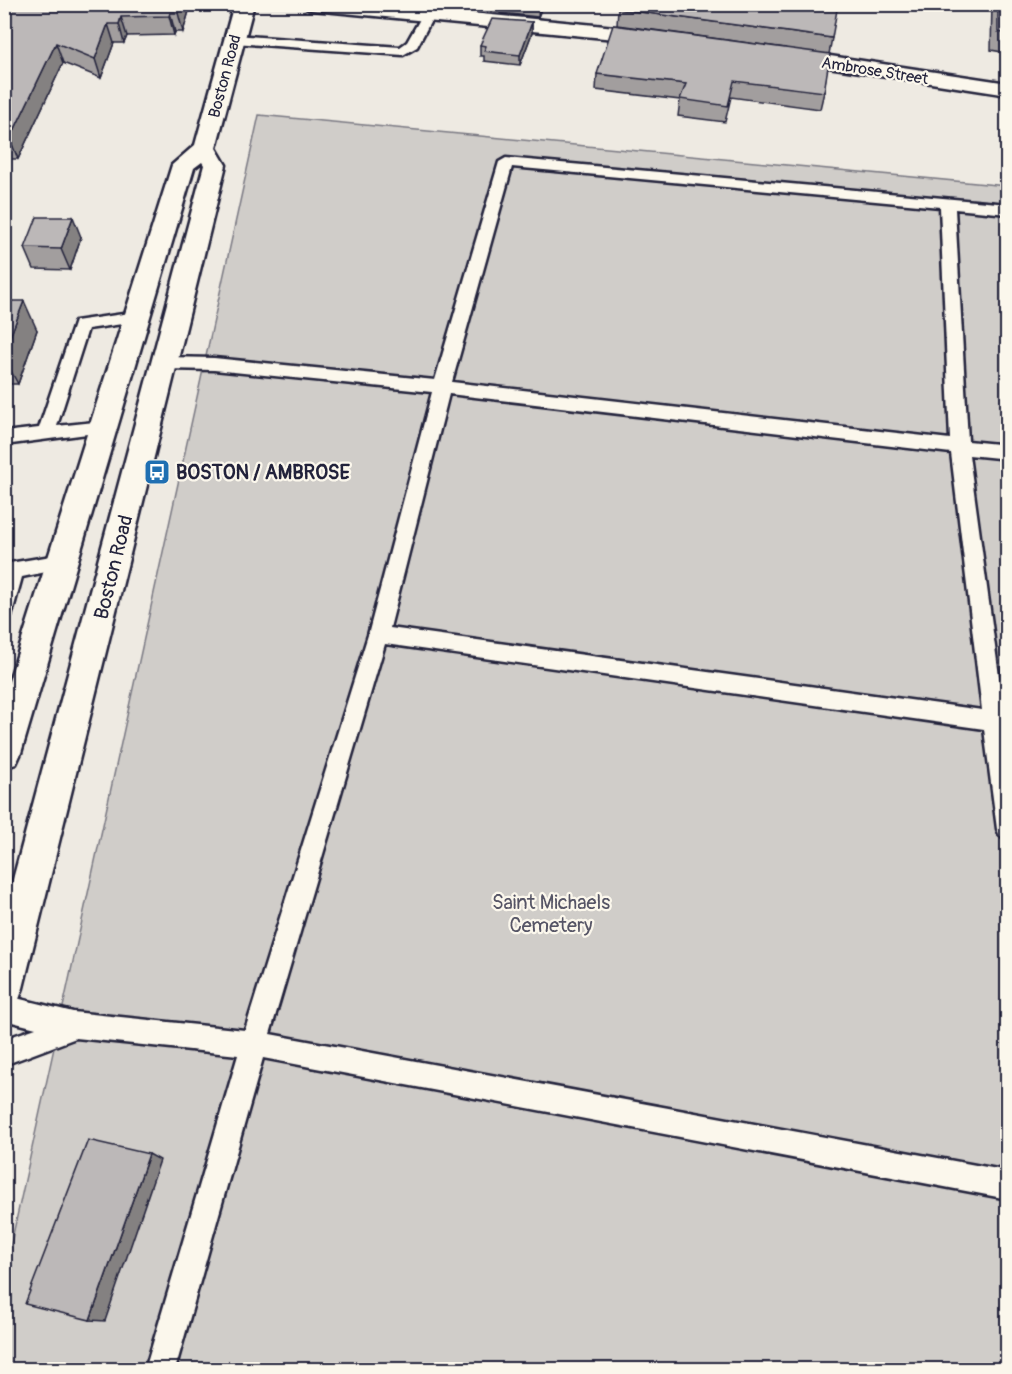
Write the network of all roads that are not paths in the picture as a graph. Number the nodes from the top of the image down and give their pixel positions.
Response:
1 (244, 4) edge
2 (313, 4) edge
3 (428, 15) junction
4 (234, 39) junction
5 (674, 39) edge
6 (766, 52) edge
7 (1008, 89) edge
8 (205, 148) junction
9 (947, 204) junction
10 (1008, 209) edge
11 (137, 317) junction
12 (166, 363) junction
13 (442, 387) junction
14 (104, 427) junction
15 (46, 434) junction
16 (4, 439) edge
17 (959, 447) junction
18 (1008, 452) edge
19 (63, 562) junction
20 (9, 571) edge
21 (4, 611) edge
22 (378, 635) junction
23 (15, 684) edge
24 (1001, 722) edge
25 (4, 753) edge
26 (1008, 829) edge
27 (4, 988) edge
28 (4, 1007) edge
29 (73, 1025) junction
30 (254, 1044) junction
31 (4, 1052) edge
32 (1008, 1185) edge
33 (160, 1370) edge

1 - 4 main road, Boston Road
2 - 3 main road
3 - 4 lane
3 - 5 main road
4 - 8 main road, Boston Road
6 - 7 main road, Ambrose Street
8 - 11 main road
8 - 12 main road, Boston Road
9 - 10 lane
9 - 13 lane
9 - 17 lane
11 - 14 main road
11 - 15 lane
12 - 13 lane
12 - 27 main road, Boston Road
13 - 17 lane
13 - 22 lane
14 - 15 lane
14 - 19 main road
15 - 16 lane
17 - 18 lane
17 - 24 lane
19 - 20 lane
19 - 23 main road
20 - 21 lane
22 - 24 lane
22 - 30 lane
23 - 25 main road
24 - 26 lane
28 - 29 lane
29 - 30 lane
29 - 31 lane
30 - 32 lane
30 - 33 lane

